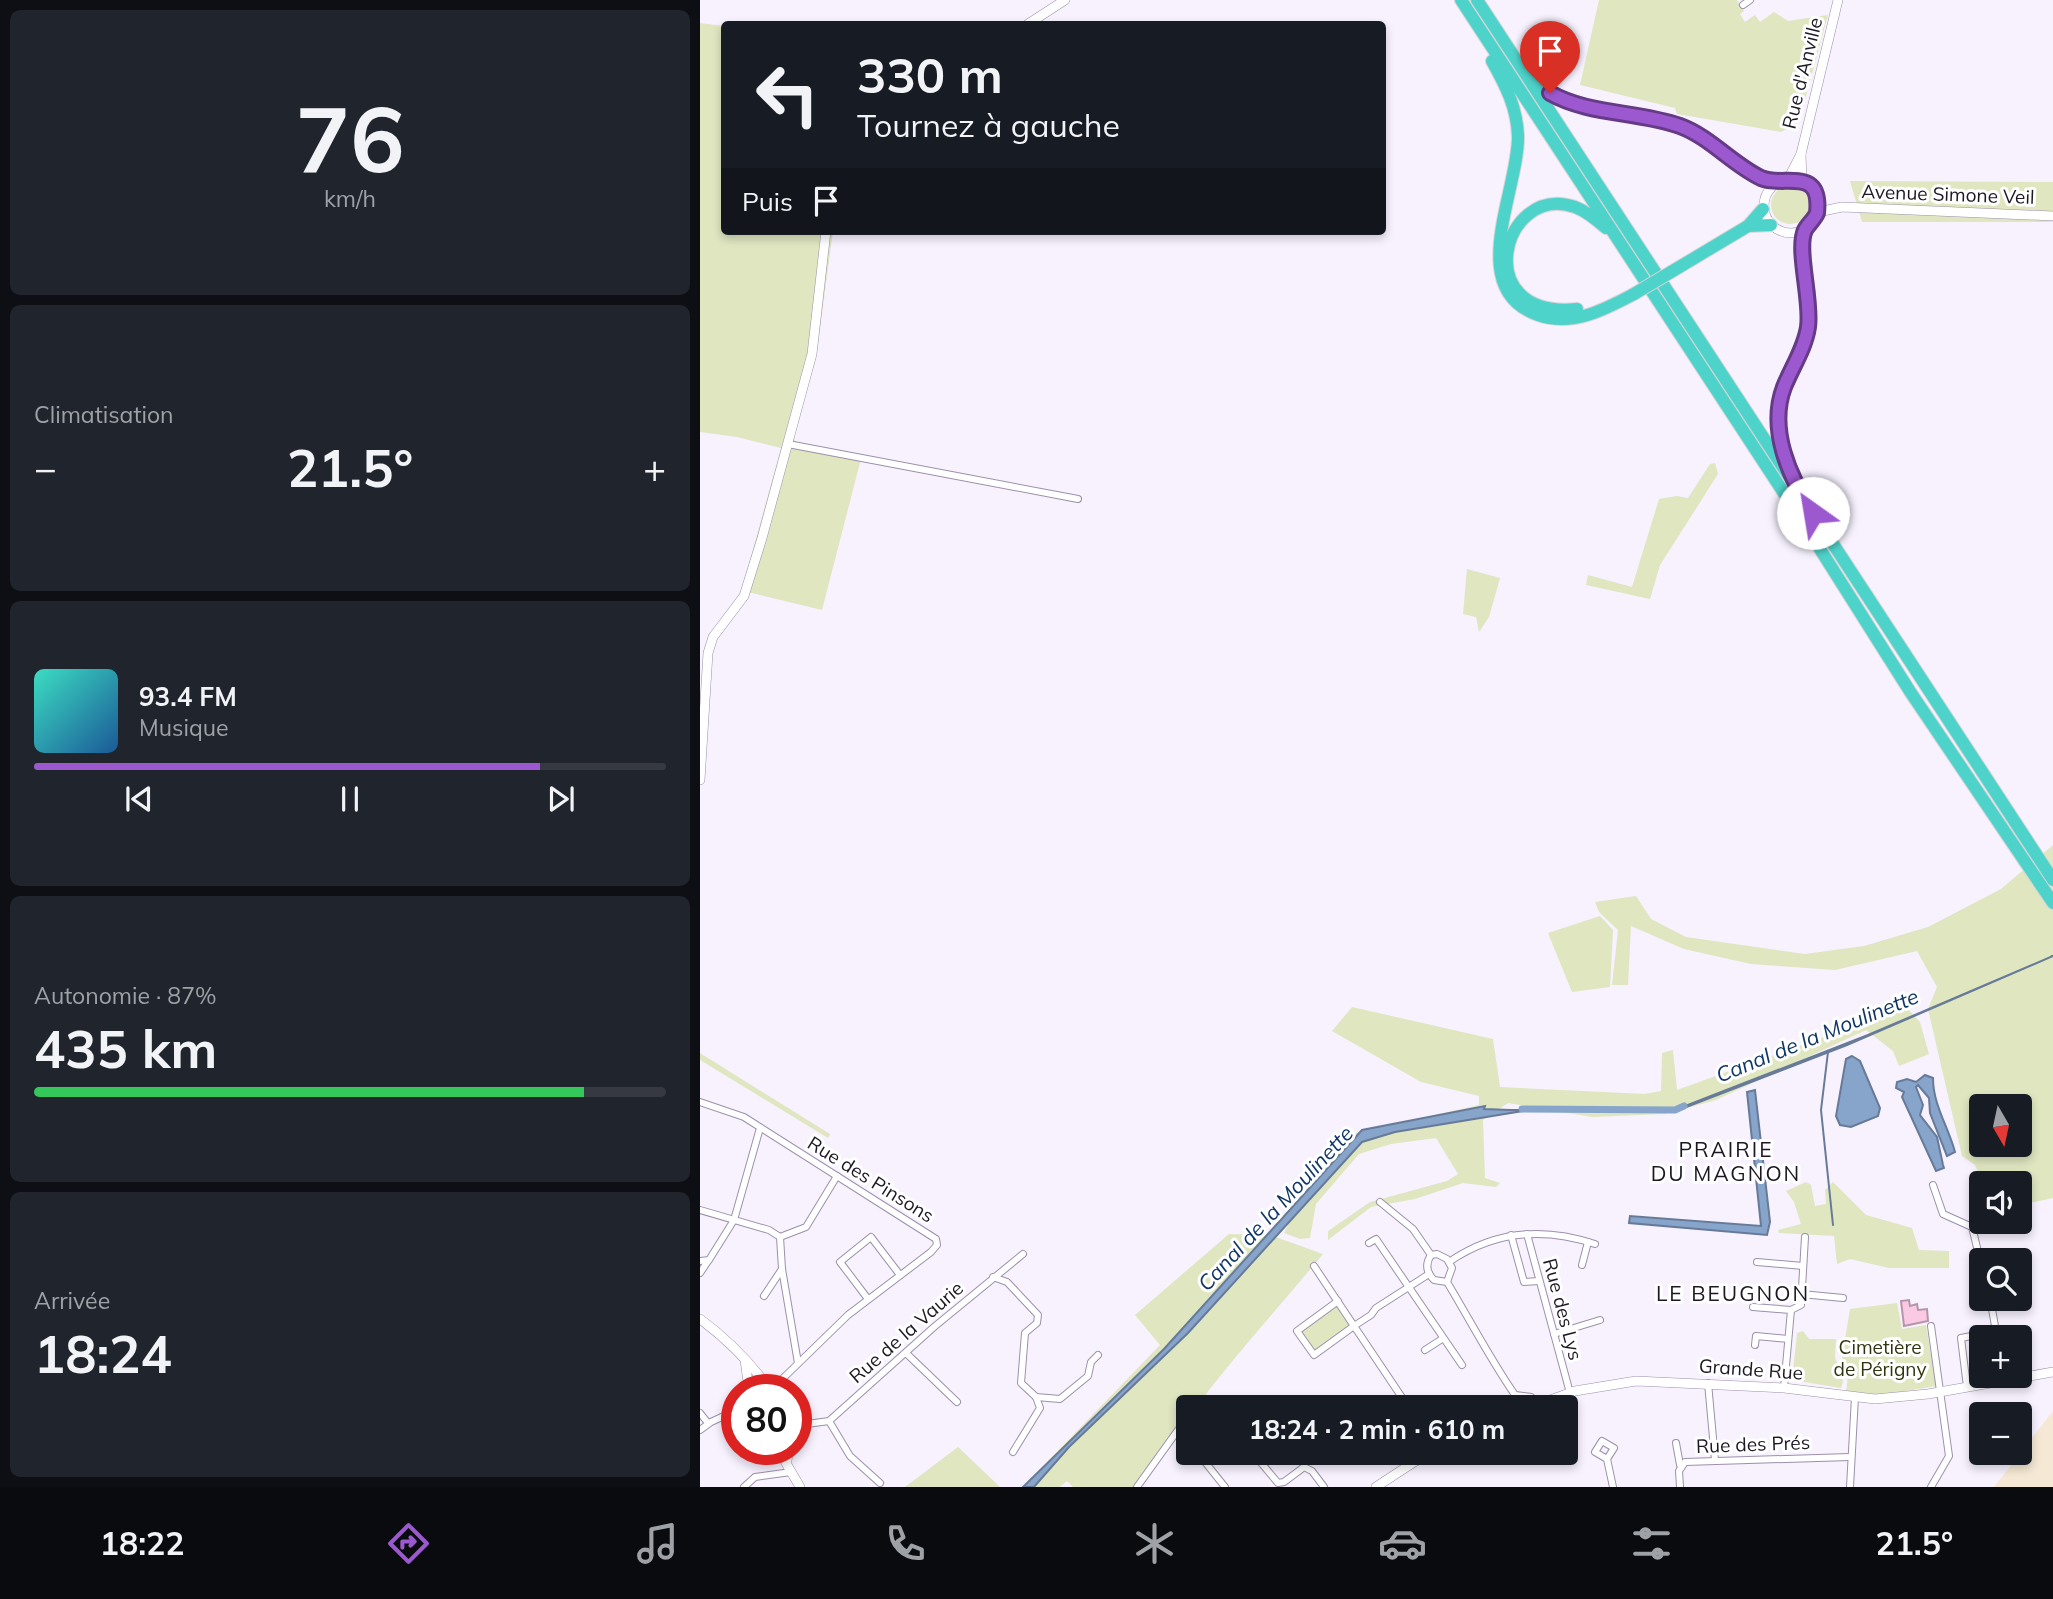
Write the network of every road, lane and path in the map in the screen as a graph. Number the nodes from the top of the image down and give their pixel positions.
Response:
1 (1065, 0) edge
2 (1460, 0) edge
3 (1478, 0) edge
4 (1750, 0) edge
5 (1838, 0) edge
6 (1743, 5) dead end
7 (1032, 21) edge
8 (1521, 67) junction
9 (1801, 154) junction
10 (1782, 180) junction
11 (1802, 181) junction
12 (1817, 198) junction
13 (1842, 207) junction
14 (1763, 209) junction
15 (1818, 212) junction
16 (2053, 216) edge
17 (1771, 225) junction
18 (1748, 226) junction
19 (1805, 230) junction
20 (827, 235) edge
21 (1615, 235) junction
22 (1630, 297) junction
23 (788, 444) junction
24 (1796, 487) junction
25 (1078, 499) dead end
26 (700, 780) edge
27 (2053, 880) edge
28 (2053, 903) edge
29 (701, 1104) edge
30 (760, 1128) junction
31 (837, 1176) junction
32 (1933, 1185) dead end
33 (1380, 1202) dead end
34 (700, 1210) edge
35 (734, 1220) junction
36 (1527, 1234) junction
37 (1511, 1235) junction
38 (780, 1237) junction
39 (1805, 1237) dead end
40 (1369, 1243) dead end
41 (1977, 1248) edge
42 (1023, 1254) dead end
43 (1431, 1255) junction
44 (703, 1262) edge
45 (1449, 1262) junction
46 (1758, 1262) dead end
47 (1582, 1265) dead end
48 (1314, 1266) dead end
49 (1803, 1266) junction
50 (700, 1273) edge
51 (1429, 1274) junction
52 (900, 1275) junction
53 (993, 1277) junction
54 (780, 1278) junction
55 (1539, 1280) junction
56 (1447, 1282) junction
57 (1409, 1287) junction
58 (1801, 1294) junction
59 (764, 1296) dead end
60 (1843, 1298) dead end
61 (868, 1299) junction
62 (1338, 1301) junction
63 (1753, 1307) dead end
64 (1791, 1310) junction
65 (1992, 1311) edge
66 (700, 1319) edge
67 (1600, 1320) dead end
68 (1354, 1326) junction
69 (1931, 1326) dead end
70 (1554, 1334) junction
71 (1442, 1339) junction
72 (1788, 1339) junction
73 (1755, 1345) dead end
74 (1425, 1350) dead end
75 (906, 1353) junction
76 (1098, 1355) dead end
77 (745, 1356) junction
78 (798, 1363) junction
79 (1462, 1365) dead end
80 (2053, 1372) edge
81 (747, 1374) edge
82 (759, 1374) edge
83 (786, 1374) edge
84 (1708, 1383) junction
85 (1967, 1387) junction
86 (1784, 1388) junction
87 (1940, 1392) junction
88 (1570, 1393) junction
89 (1399, 1395) edge
90 (1515, 1395) edge
91 (1561, 1395) edge
92 (1036, 1397) junction
93 (1855, 1398) junction
94 (957, 1402) dead end
95 (700, 1413) edge
96 (721, 1417) edge
97 (829, 1421) junction
98 (709, 1423) junction
99 (812, 1423) edge
100 (700, 1430) edge
101 (1176, 1433) edge
102 (1676, 1443) dead end
103 (1013, 1452) dead end
104 (1850, 1457) junction
105 (1607, 1459) dead end
106 (1715, 1460) junction
107 (787, 1465) edge
108 (1207, 1465) edge
109 (1263, 1465) edge
110 (1402, 1465) edge
111 (1680, 1465) junction
112 (791, 1472) junction
113 (880, 1483) dead end
114 (744, 1487) edge
115 (800, 1487) edge
116 (1138, 1487) edge
117 (1225, 1487) edge
118 (1324, 1487) edge
119 (1376, 1487) edge
120 (1613, 1487) edge
121 (1680, 1487) edge
122 (1850, 1487) edge
123 (1931, 1487) edge

1 - 7 street
2 - 21 highway
2 - 22 highway
3 - 8 highway
4 - 6 street
5 - 9 street, Rue d'Anville
8 - 10 highway
8 - 24 highway
9 - 10 street, Rue d'Anville
9 - 11 street, Rue d'Anville
10 - 11 street
10 - 14 street
11 - 12 street
12 - 13 street, Avenue Simone Veil
12 - 15 street
13 - 15 street, Avenue Simone Veil
13 - 16 street, Avenue Simone Veil
14 - 17 street
14 - 18 highway
15 - 19 street
17 - 18 highway
17 - 19 street
18 - 22 highway, bridge
19 - 24 highway
20 - 23 street
21 - 22 highway
21 - 28 highway
23 - 25 street
23 - 26 street
24 - 27 highway
29 - 30 street, Rue des Pinsons
30 - 31 street, Rue des Pinsons
30 - 35 street
31 - 38 street
31 - 52 street, Rue des Pinsons
32 - 41 street
33 - 43 street
34 - 35 street
35 - 38 street
35 - 44 street
36 - 37 street
36 - 47 street
36 - 55 street, Rue des Lys
37 - 45 street
37 - 55 street
38 - 54 street
39 - 49 street
40 - 57 street
42 - 53 street, Rue de la Vaurie
43 - 45 street
43 - 51 street
44 - 50 street
45 - 56 street
46 - 49 street
48 - 62 street
49 - 58 street
51 - 56 street
51 - 57 street
52 - 61 street, Rue des Pinsons
52 - 61 street
53 - 75 street, Rue de la Vaurie
53 - 92 street
54 - 59 street
54 - 78 street
55 - 70 street, Rue des Lys
56 - 90 street
57 - 68 street
57 - 71 street
58 - 60 street
58 - 64 street
61 - 78 street, Rue des Pinsons
62 - 68 street
62 - 68 street
63 - 64 street
64 - 72 street
65 - 85 street
66 - 77 street
67 - 70 street
68 - 89 street
69 - 87 street
70 - 88 street, Rue des Lys
71 - 74 street
71 - 79 street
72 - 73 street
72 - 86 street
75 - 94 street
75 - 97 street, Rue de la Vaurie
76 - 92 street
77 - 81 street
77 - 82 street
78 - 83 street, Rue des Pinsons
80 - 85 street, Grande Rue
84 - 86 street, Grande Rue
84 - 88 street, Grande Rue
84 - 106 street
85 - 87 street, Grande Rue
86 - 93 street, Grande Rue
87 - 93 street, Grande Rue
87 - 123 street
88 - 91 street, Grande Rue
92 - 103 street
93 - 104 street
95 - 98 street
96 - 98 street
97 - 99 street
97 - 113 street
98 - 100 street
101 - 116 street
102 - 111 street
104 - 106 street, Rue des Prés
104 - 122 street
105 - 120 street
106 - 111 street, Rue des Prés
107 - 112 street
108 - 117 street
109 - 118 street
110 - 119 street
111 - 121 street, Rue des Prés
112 - 114 street
112 - 115 street

